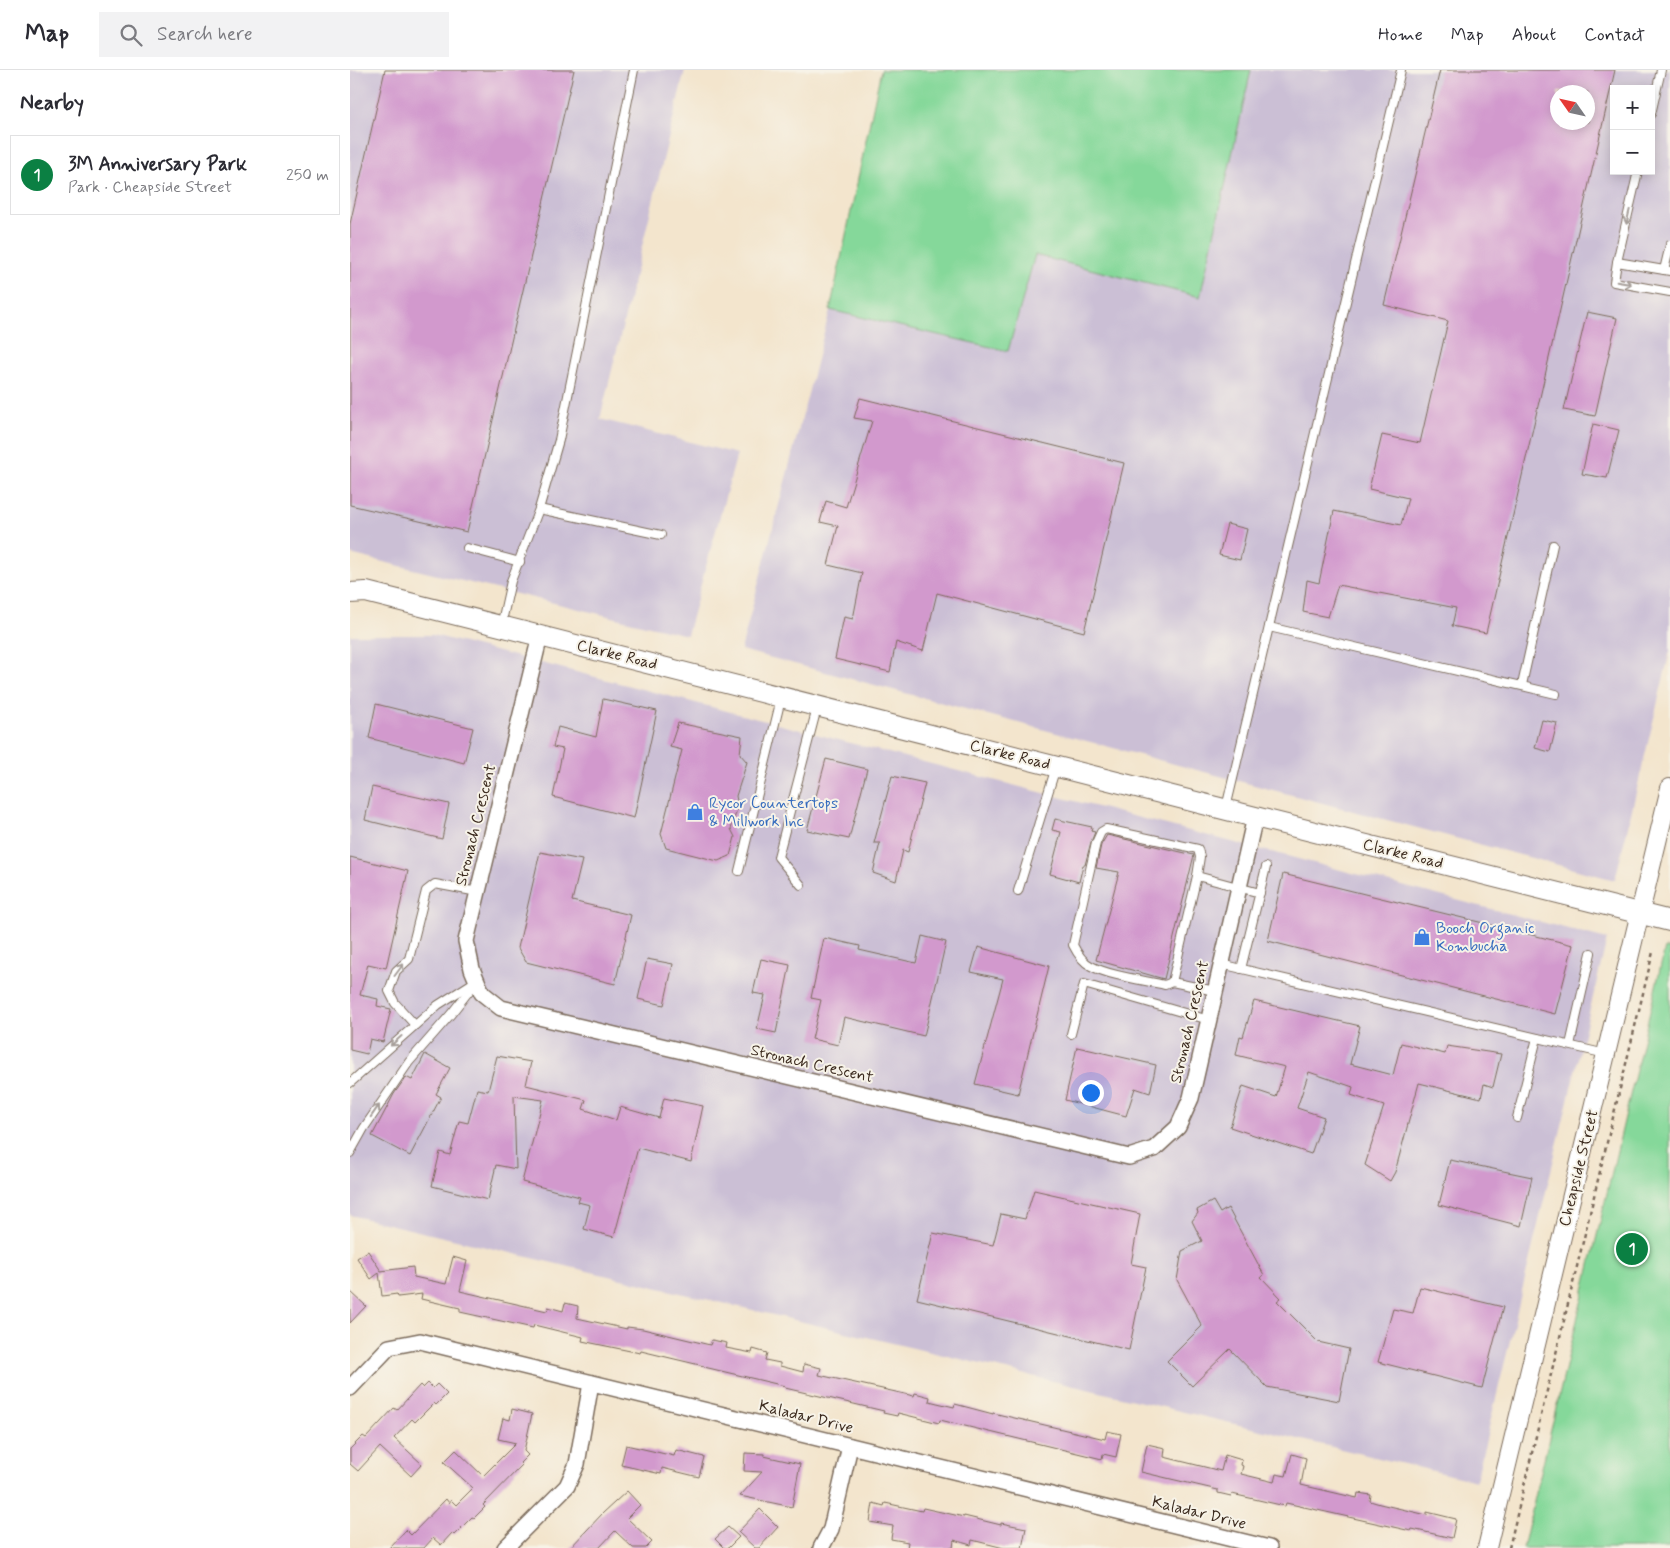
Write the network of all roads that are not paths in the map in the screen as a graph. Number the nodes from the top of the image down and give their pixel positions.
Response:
1 (634, 70) edge
2 (1401, 70) edge
3 (1661, 70) edge
4 (1655, 96) edge
5 (1637, 175) edge
6 (1670, 245) edge
7 (1618, 262) junction
8 (1667, 271) edge
9 (1670, 292) edge
10 (539, 509) junction
11 (661, 535) dead end
12 (1553, 544) dead end
13 (467, 548) dead end
14 (520, 562) junction
15 (350, 593) edge
16 (501, 626) junction
17 (1269, 628) junction
18 (540, 636) junction
19 (1522, 685) junction
20 (1556, 694) dead end
21 (782, 697) junction
22 (818, 706) junction
23 (1056, 767) junction
24 (1670, 788) edge
25 (1226, 810) junction
26 (1255, 817) junction
27 (1266, 867) dead end
28 (739, 871) dead end
29 (1197, 876) junction
30 (801, 885) dead end
31 (1239, 888) junction
32 (1018, 891) dead end
33 (478, 892) junction
34 (1260, 893) junction
35 (1640, 914) junction
36 (1670, 921) edge
37 (1591, 953) dead end
38 (1221, 964) junction
39 (1242, 969) junction
40 (477, 981) junction
41 (1172, 982) junction
42 (1215, 991) junction
43 (1209, 1020) junction
44 (416, 1025) junction
45 (1071, 1034) dead end
46 (1538, 1038) junction
47 (1570, 1045) junction
48 (1606, 1054) junction
49 (350, 1082) edge
50 (1518, 1118) dead end
51 (350, 1152) edge
52 (591, 1383) junction
53 (350, 1388) edge
54 (850, 1446) junction
55 (506, 1548) edge
56 (821, 1548) edge
57 (1269, 1548) edge
58 (1487, 1548) edge

1 - 10 lane
2 - 17 lane
3 - 4 lane
5 -> 7 lane
6 - 8 lane
7 - 8 lane
7 -> 9 lane
10 - 11 lane
10 - 14 lane
12 - 19 lane
13 - 14 lane
14 - 16 lane
15 - 16 main road, Clarke Road
16 - 18 main road, Clarke Road
17 - 19 lane
17 - 25 lane
18 - 21 main road, Clarke Road
18 - 33 street, Stronach Crescent
19 - 20 lane
21 - 22 main road, Clarke Road
21 - 28 lane
22 - 23 main road, Clarke Road
22 - 30 lane
23 - 25 main road, Clarke Road
23 - 32 lane
24 - 35 street, Cheapside Street
25 - 26 main road, Clarke Road
26 - 31 street, Stronach Crescent
26 - 35 main road, Clarke Road
27 - 34 lane
29 - 31 lane
29 - 41 lane
29 - 41 lane
31 - 34 lane
31 - 38 street, Stronach Crescent
33 - 40 street, Stronach Crescent
44 -> 33 lane
34 - 39 lane
35 - 36 main road, Clarke Road
35 - 48 street, Cheapside Street
37 - 47 lane
38 - 39 lane
38 - 42 street, Stronach Crescent
39 - 46 lane
40 - 43 street, Stronach Crescent
40 - 44 lane
51 -> 40 lane
41 - 42 lane
42 - 43 street, Stronach Crescent
43 - 45 lane
44 -> 49 lane
46 - 47 lane
46 - 50 lane
47 - 48 lane
48 - 58 street, Cheapside Street
52 - 53 street, Kaladar Drive
52 - 54 street, Kaladar Drive
52 - 55 street
54 - 56 street
54 - 57 street, Kaladar Drive

